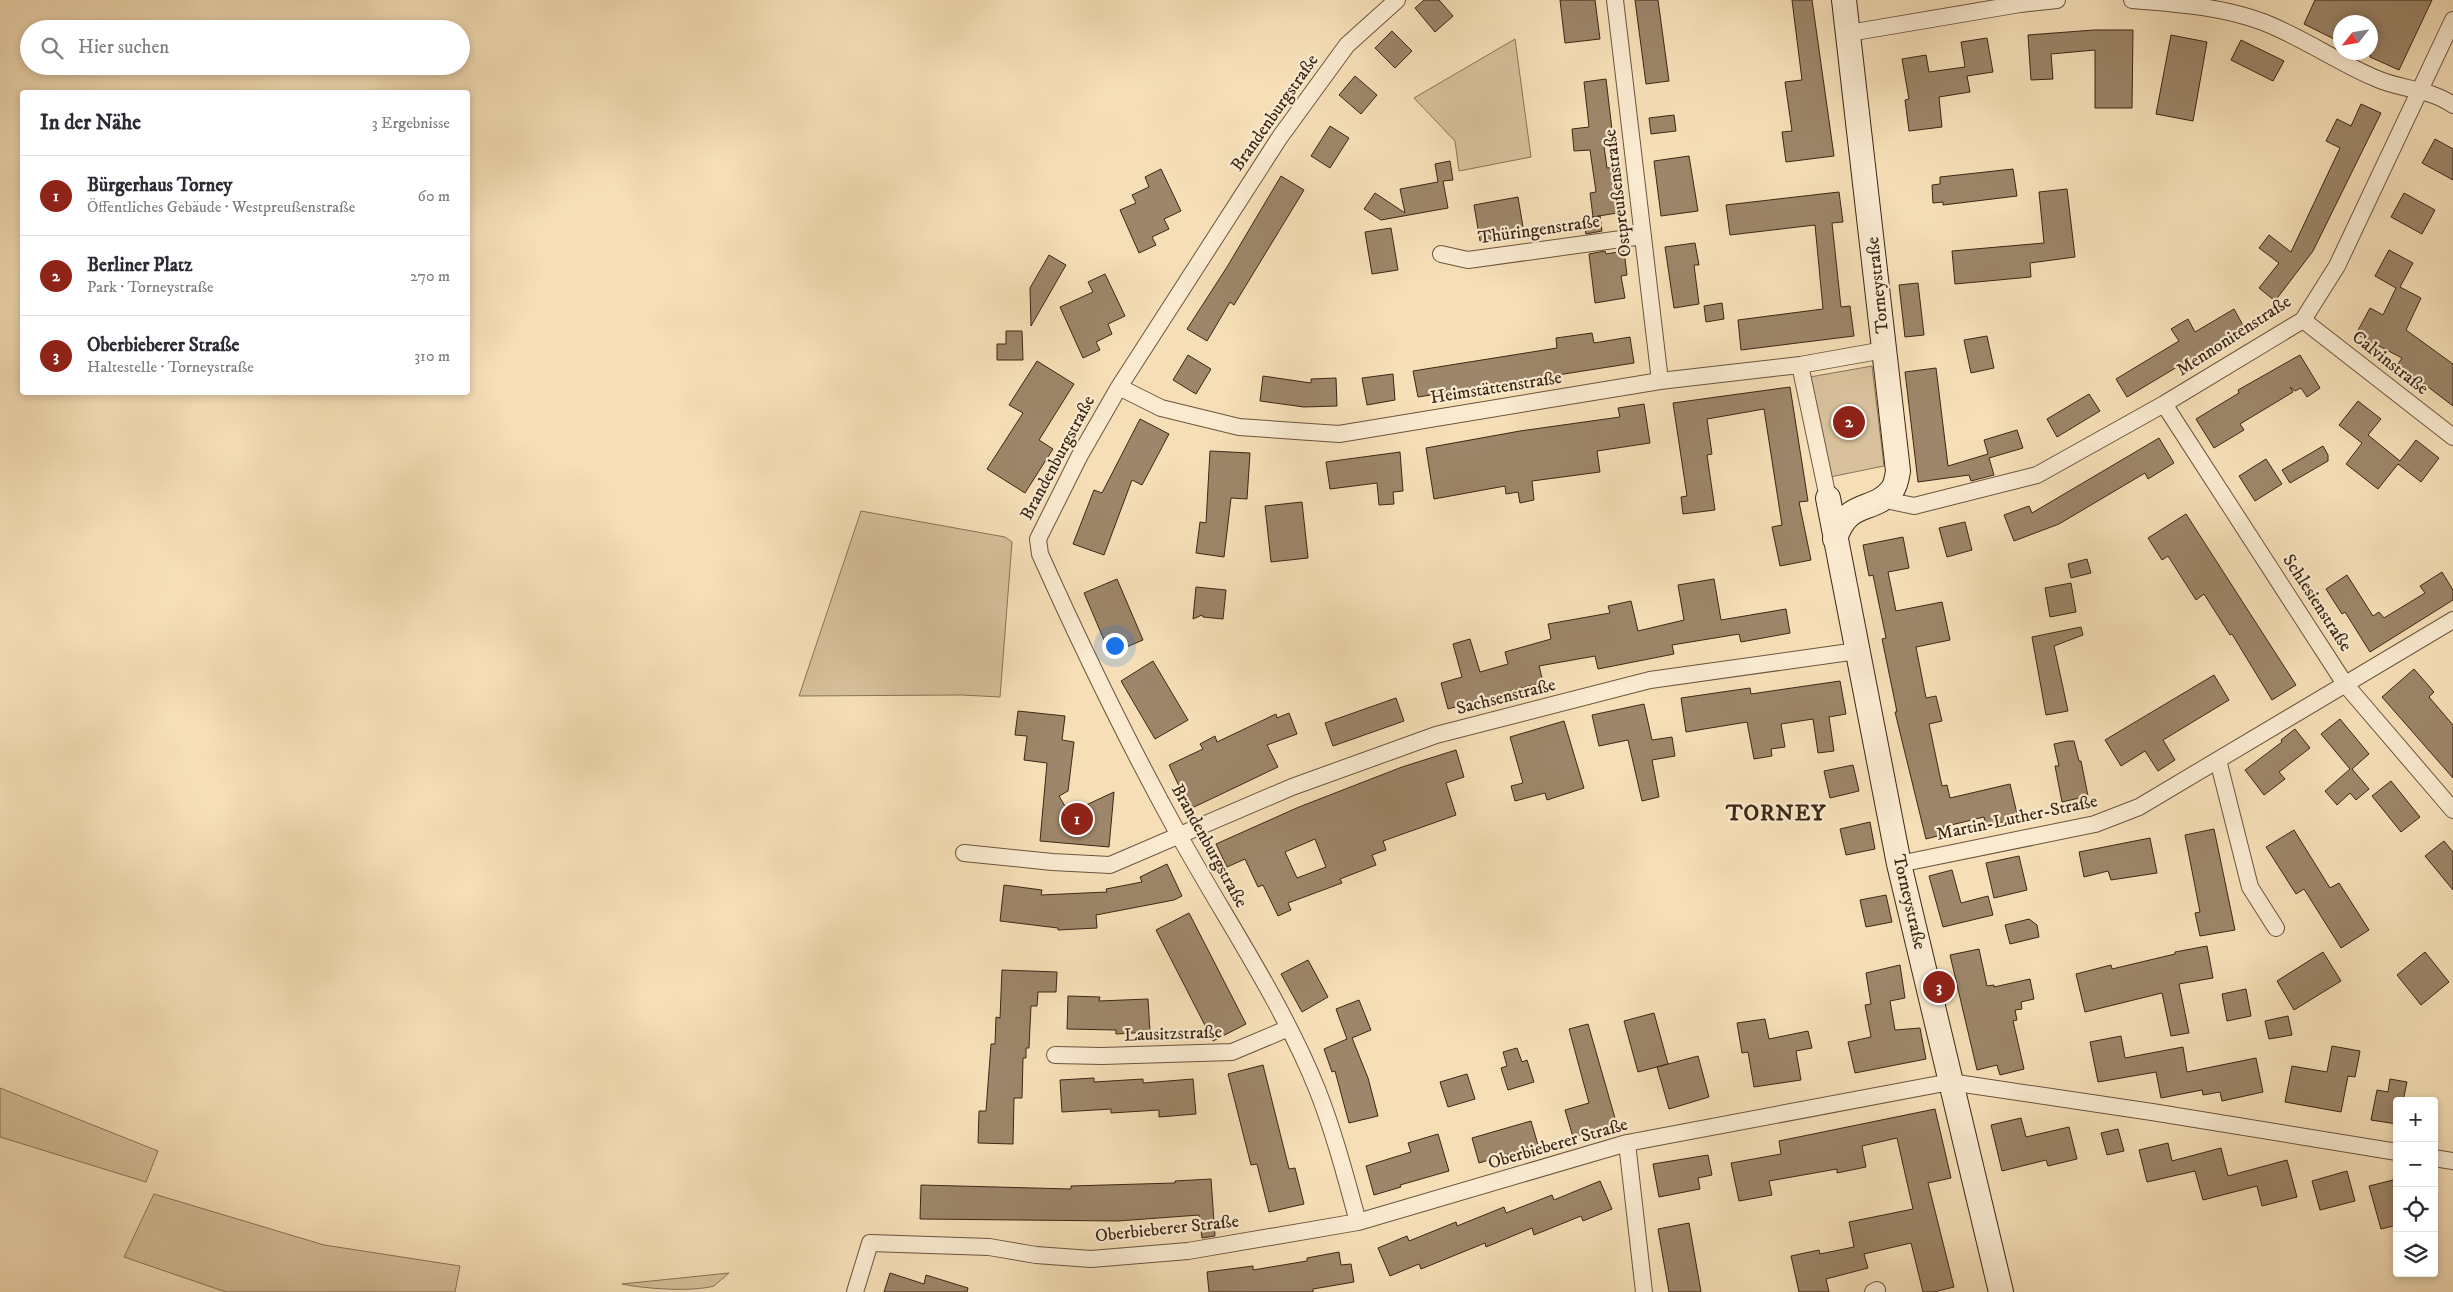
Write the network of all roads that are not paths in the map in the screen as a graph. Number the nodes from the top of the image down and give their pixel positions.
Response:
1 (1397, 0) edge
2 (1616, 0) edge
3 (1844, 0) edge
4 (2057, 0) edge
5 (2132, 0) edge
6 (2453, 20) edge
7 (1849, 33) junction
8 (2420, 90) junction
9 (2453, 105) edge
10 (1643, 236) junction
11 (1441, 254) dead end
12 (2303, 320) junction
13 (1884, 350) junction
14 (1800, 364) junction
15 (1660, 381) junction
16 (1119, 387) junction
17 (2164, 404) junction
18 (2453, 437) edge
19 (1828, 498) joint
20 (1881, 499) junction
21 (1835, 539) junction
22 (2453, 620) edge
23 (1857, 651) junction
24 (2346, 684) junction
25 (2218, 760) junction
26 (2453, 810) edge
27 (1179, 836) junction
28 (964, 853) dead end
29 (1899, 864) junction
30 (2276, 928) dead end
31 (1289, 1028) junction
32 (1055, 1055) dead end
33 (1950, 1082) junction
34 (1626, 1144) junction
35 (2393, 1151) edge
36 (2438, 1159) edge
37 (2453, 1161) edge
38 (1358, 1222) junction
39 (855, 1292) edge
40 (1644, 1292) edge
41 (2001, 1292) edge

1 - 16 street, Brandenburgstraße
2 - 10 street, Ostpreußenstraße
3 - 7 street, Torneystraße
4 - 7 street
5 - 8 street
6 - 8 street, Mennonitenstraße
7 - 13 street, Torneystraße
8 - 9 street
8 - 12 street, Mennonitenstraße
10 - 11 street, Thüringenstraße
10 - 15 street, Ostpreußenstraße
12 - 17 street, Mennonitenstraße
12 - 18 street, Calvinstraße
13 - 14 street, Heimstättenstraße
13 - 20 street, Torneystraße
14 - 15 street, Heimstättenstraße
14 - 19 street, Torneystraße
15 - 16 street, Heimstättenstraße
16 - 27 street, Brandenburgstraße
17 - 20 street, Mennonitenstraße
17 - 24 street, Schlesienstraße
19 - 21 street, Torneystraße
20 - 21 street, Torneystraße
21 - 23 street, Torneystraße
22 - 24 street, Martin-Luther-Straße
23 - 27 street, Sachsenstraße
23 - 29 street, Torneystraße
24 - 25 street, Martin-Luther-Straße
24 - 26 street, Schlesienstraße
25 - 29 street, Martin-Luther-Straße
25 - 30 street
27 - 28 street, Sachsenstraße
27 - 31 street, Brandenburgstraße
29 - 33 street, Torneystraße
31 - 32 street, Lausitzstraße
31 - 38 street, Brandenburgstraße
33 - 34 street, Oberbieberer Straße
33 - 35 street, Oberbieberer Straße
33 - 41 street, Torneystraße
34 - 38 street, Oberbieberer Straße
34 - 40 street
36 - 37 street
38 - 39 street, Oberbieberer Straße

